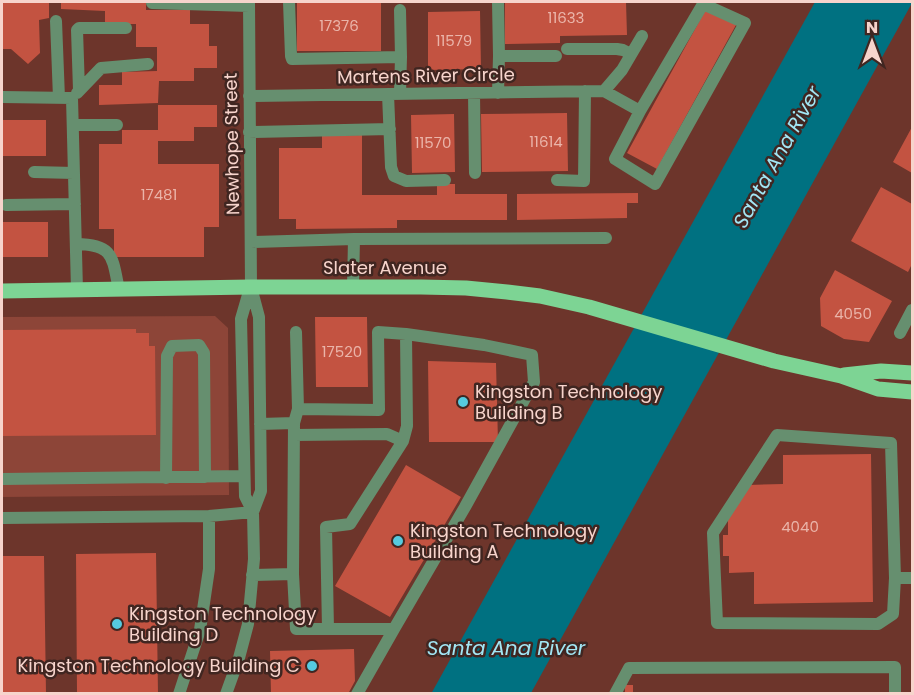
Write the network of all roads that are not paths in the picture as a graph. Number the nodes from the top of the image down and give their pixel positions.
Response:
1 (290, 2) edge
2 (498, 2) edge
3 (152, 3) dead end
4 (249, 4) edge
5 (400, 10) dead end
6 (56, 21) dead end
7 (126, 28) dead end
8 (642, 36) dead end
9 (567, 49) dead end
10 (631, 54) junction
11 (499, 56) junction
12 (556, 56) dead end
13 (401, 57) junction
14 (148, 64) dead end
15 (585, 91) junction
16 (603, 91) junction
17 (474, 93) junction
18 (498, 93) junction
19 (76, 94) junction
20 (394, 94) junction
21 (249, 96) junction
22 (2, 98) edge
23 (58, 98) junction
24 (640, 111) junction
25 (73, 125) junction
26 (117, 125) dead end
27 (390, 129) junction
28 (249, 132) junction
29 (34, 172) dead end
30 (74, 173) junction
31 (475, 173) dead end
32 (445, 180) dead end
33 (556, 180) dead end
34 (75, 204) junction
35 (6, 205) dead end
36 (606, 238) dead end
37 (354, 239) junction
38 (251, 242) junction
39 (76, 244) junction
40 (251, 287) junction
41 (353, 287) junction
42 (77, 290) junction
43 (119, 290) junction
44 (2, 291) edge
45 (912, 310) edge
46 (296, 332) dead end
47 (900, 333) dead end
48 (406, 334) junction
49 (912, 373) edge
50 (841, 376) junction
51 (912, 392) edge
52 (298, 409) junction
53 (260, 424) junction
54 (294, 429) junction
55 (403, 441) junction
56 (244, 476) junction
57 (205, 477) junction
58 (166, 478) junction
59 (2, 479) edge
60 (254, 512) junction
61 (209, 516) junction
62 (2, 518) edge
63 (293, 574) junction
64 (252, 575) junction
65 (895, 578) junction
66 (912, 578) edge
67 (328, 629) junction
68 (394, 629) junction
69 (179, 693) edge
70 (226, 693) edge
71 (357, 693) edge
72 (615, 693) edge
73 (895, 693) edge

1 - 13 street
2 - 11 street
3 - 4 street
4 - 21 street, Newhope Street
5 - 13 street
6 - 23 street
7 - 19 street
8 - 10 street
9 - 10 street
10 - 16 street
11 - 12 street
11 - 18 street
13 - 20 street
14 - 19 street
15 - 16 street, Martens River Circle
15 - 18 street, Martens River Circle
15 - 33 street
16 - 24 street
17 - 18 street, Martens River Circle
17 - 20 street, Martens River Circle
17 - 31 street
19 - 23 street
19 - 25 street
20 - 21 street, Martens River Circle
20 - 27 street
21 - 28 street, Newhope Street
22 - 23 street
24 - 24 street
25 - 26 street
25 - 30 street
27 - 28 street
27 - 32 street
28 - 38 street, Newhope Street
29 - 30 street
30 - 34 street
34 - 35 street
34 - 39 street
36 - 37 street
37 - 38 street
37 - 41 street
38 - 40 street, Newhope Street
39 - 42 street
39 - 43 street
40 - 41 main road, Slater Avenue
40 - 43 main road, Slater Avenue
40 - 53 street, Newhope Street
40 - 56 street, Newhope Street
41 - 50 main road, Slater Avenue
42 - 43 main road, Slater Avenue
42 - 44 main road, Slater Avenue
45 - 47 street
46 - 52 street
48 - 52 street
48 - 55 street
48 - 68 street
49 - 50 main road
50 - 51 main road, Slater Avenue
52 - 54 street
53 - 54 street
53 - 60 street, Newhope Street
54 - 55 street
54 - 63 street
55 - 67 street
56 - 57 street
56 - 60 street, Newhope Street
57 - 58 street
57 - 58 street
58 - 59 street
60 - 61 street
60 - 64 street, Newhope Street
61 - 62 street
61 - 69 street
63 - 64 street
63 - 67 street
64 - 70 street, Newhope Street
65 - 65 street
65 - 66 street
67 - 68 street
68 - 71 street
72 - 73 street

